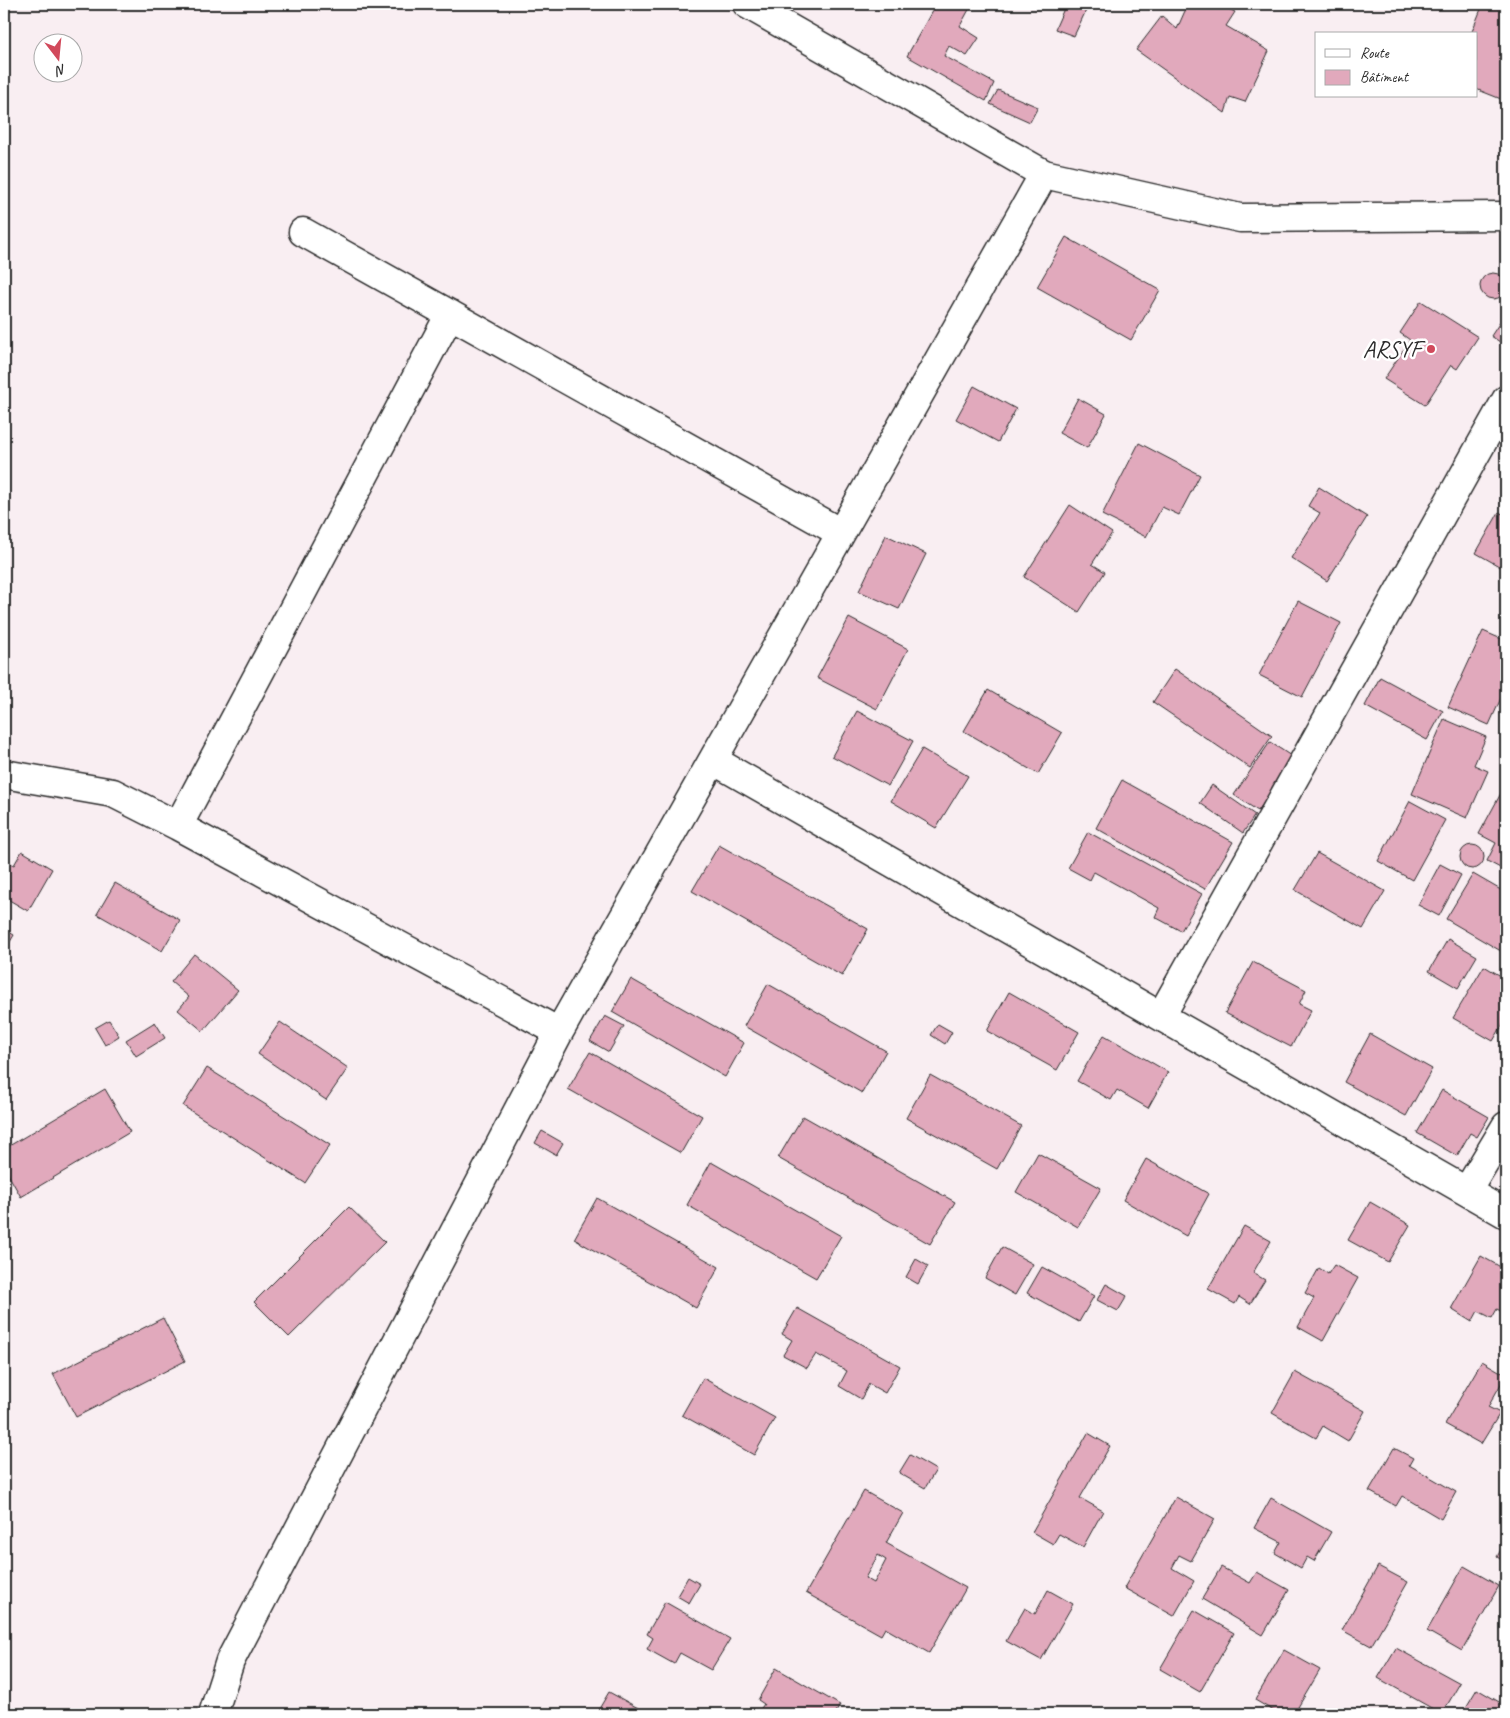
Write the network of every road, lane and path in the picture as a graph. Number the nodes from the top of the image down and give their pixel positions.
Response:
1 (747, 4) edge
2 (1044, 174) junction
3 (1506, 216) edge
4 (303, 232) dead end
5 (450, 314) junction
6 (1506, 400) edge
7 (841, 533) junction
8 (713, 760) junction
9 (4, 774) edge
10 (178, 826) junction
11 (1161, 1016) junction
12 (559, 1032) junction
13 (1506, 1126) edge
14 (1467, 1191) junction
15 (1506, 1214) edge
16 (212, 1714) edge

1 - 2 street
2 - 3 street
2 - 7 street
4 - 5 street
5 - 7 street
5 - 10 street
6 - 11 street
7 - 8 street
8 - 11 street
8 - 12 street
9 - 10 street
10 - 12 street
11 - 14 street
12 - 16 street
13 - 14 street
14 - 15 street

